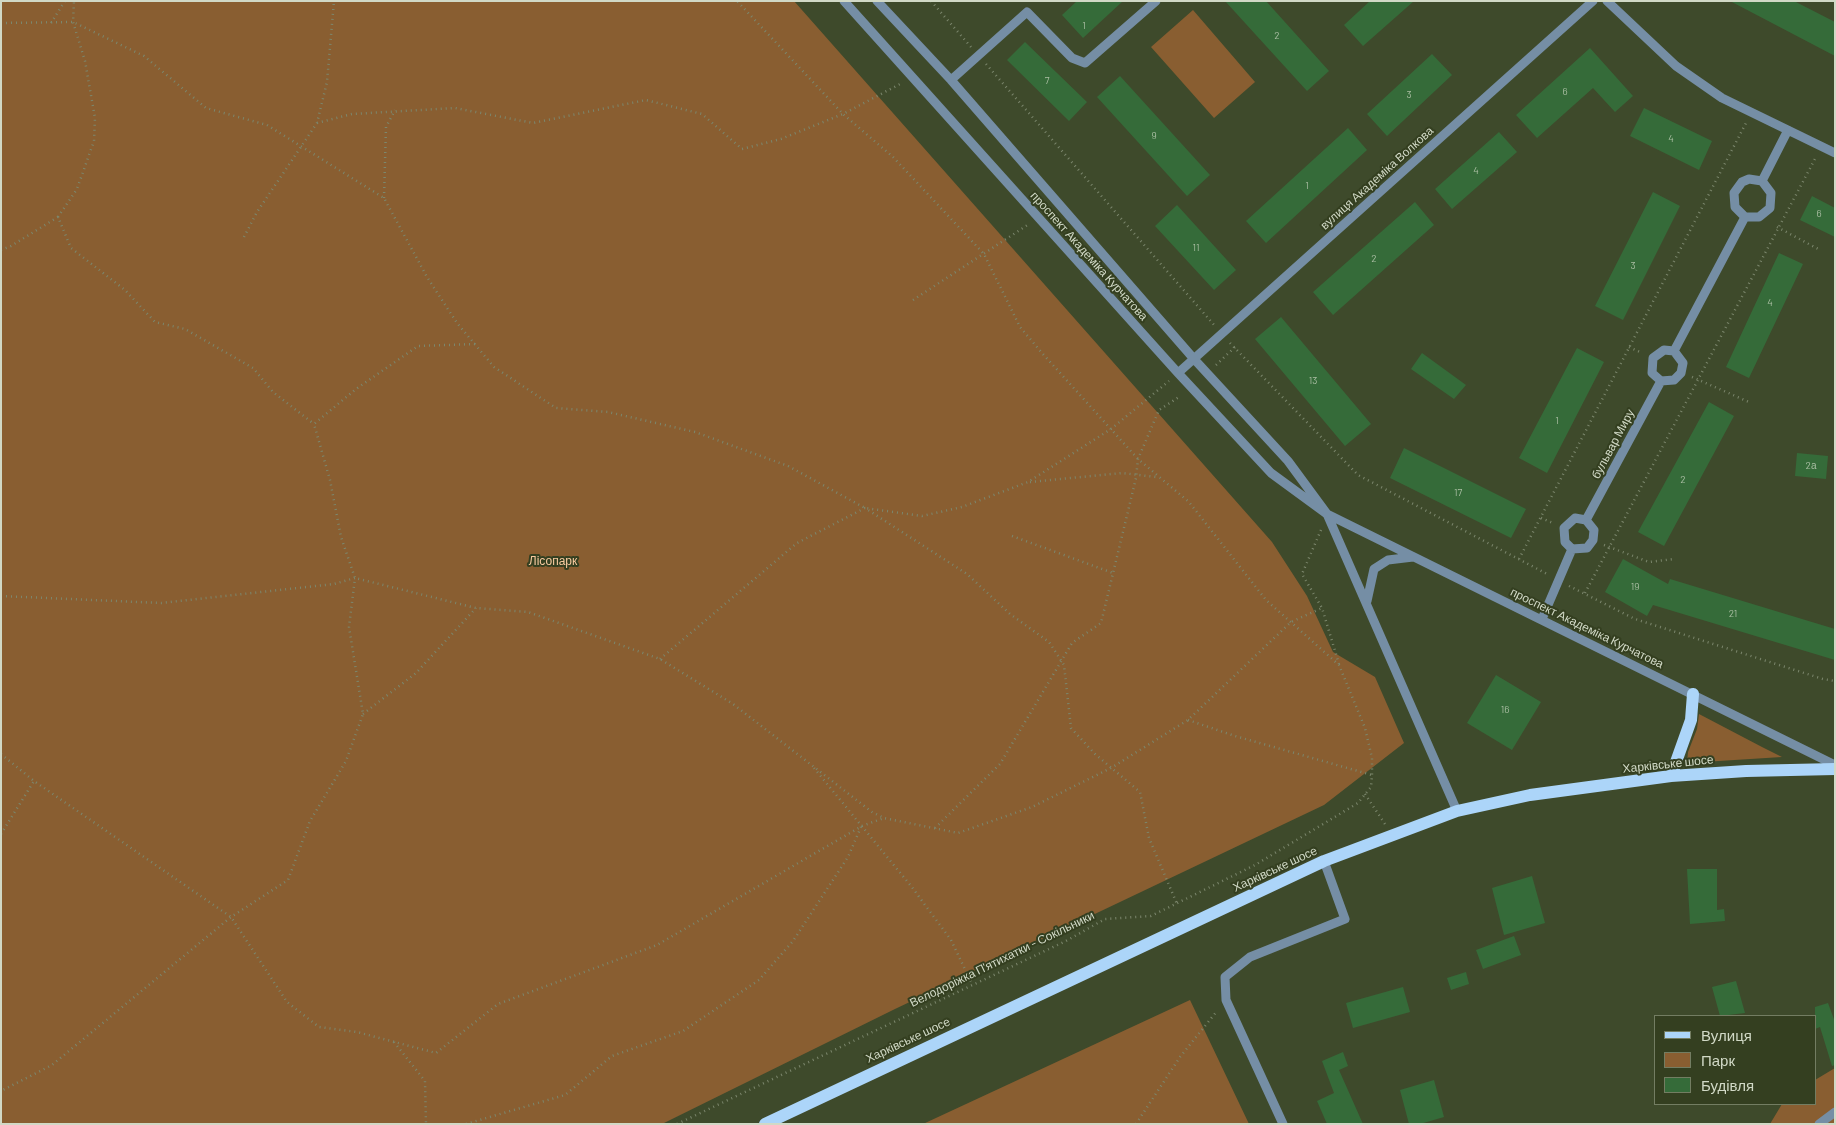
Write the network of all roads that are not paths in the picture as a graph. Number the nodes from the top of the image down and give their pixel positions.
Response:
1 (844, 1) edge
2 (877, 1) edge
3 (1156, 1) edge
4 (1593, 1) edge
5 (1607, 1) edge
6 (951, 80) junction
7 (1788, 130) junction
8 (1835, 153) edge
9 (1762, 181) junction
10 (1744, 217) junction
11 (1674, 351) junction
12 (1194, 359) junction
13 (1178, 373) junction
14 (1661, 380) junction
15 (1327, 514) junction
16 (1586, 520) junction
17 (1572, 549) junction
18 (1413, 558) junction
19 (1367, 601) junction
20 (1542, 620) junction
21 (1694, 694) junction
22 (1835, 765) edge
23 (1835, 769) edge
24 (1671, 776) junction
25 (1457, 811) junction
26 (1324, 861) junction
27 (1835, 1112) edge
28 (764, 1124) edge
29 (1283, 1124) edge
30 (1819, 1124) edge

1 - 13 street, проспект Академіка Курчатова
2 - 6 street, проспект Академіка Курчатова
3 - 6 street
4 - 12 street, вулиця Академіка Волкова
5 - 7 street
6 - 12 street, проспект Академіка Курчатова
7 - 8 street
7 - 9 street
9 - 10 street
9 - 10 street
10 - 11 street
11 - 14 street
11 - 14 street
12 - 13 street, вулиця Академіка Волкова
12 - 15 street, проспект Академіка Курчатова
13 - 15 street, проспект Академіка Курчатова
14 - 16 street, бульвар Миру
15 - 18 street, проспект Академіка Курчатова
15 - 19 street
16 - 17 street
16 - 17 street
17 - 20 street
18 - 19 street
18 - 20 street, проспект Академіка Курчатова
19 - 25 street
20 - 21 street, проспект Академіка Курчатова
21 - 22 street, проспект Академіка Курчатова
21 - 24 main road
23 - 24 main road, Харківське шосе
24 - 25 main road, Харківське шосе
25 - 26 main road, Харківське шосе
26 - 28 main road, Харківське шосе
26 - 29 street
27 - 30 street

